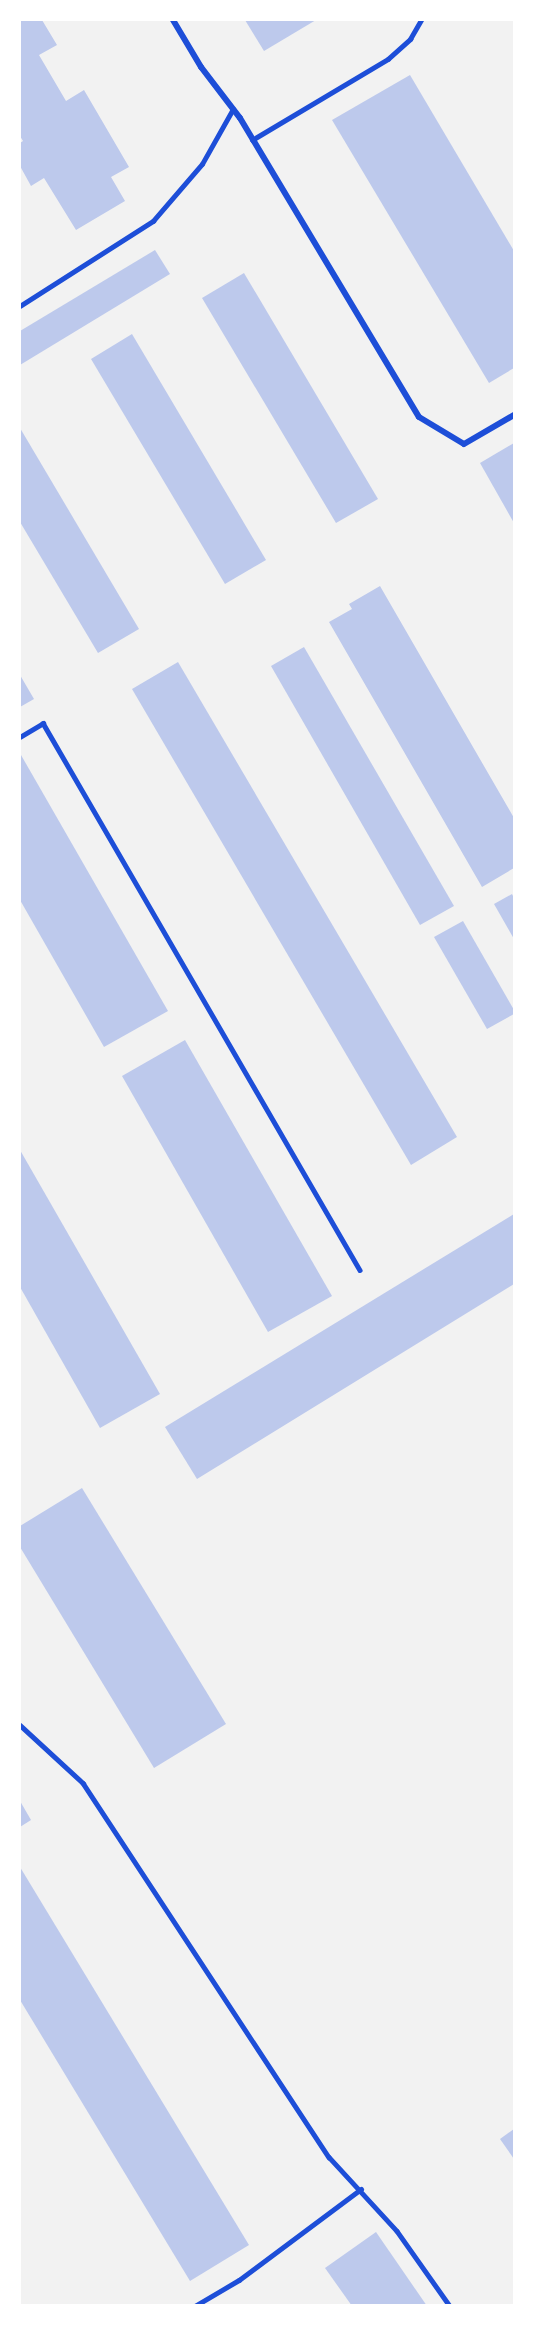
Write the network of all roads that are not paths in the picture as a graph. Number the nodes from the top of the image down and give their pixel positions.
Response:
1 (173, 20) edge
2 (421, 20) edge
3 (233, 109) junction
4 (252, 140) junction
5 (20, 306) edge
6 (514, 415) edge
7 (20, 737) edge
8 (360, 1270) dead end
9 (20, 1725) edge
10 (362, 2189) junction
11 (195, 2306) edge
12 (450, 2306) edge

1 - 3 street
2 - 4 lane
3 - 4 street
3 - 5 lane
4 - 6 street
7 - 8 lane
9 - 10 lane
10 - 11 lane
10 - 12 lane

